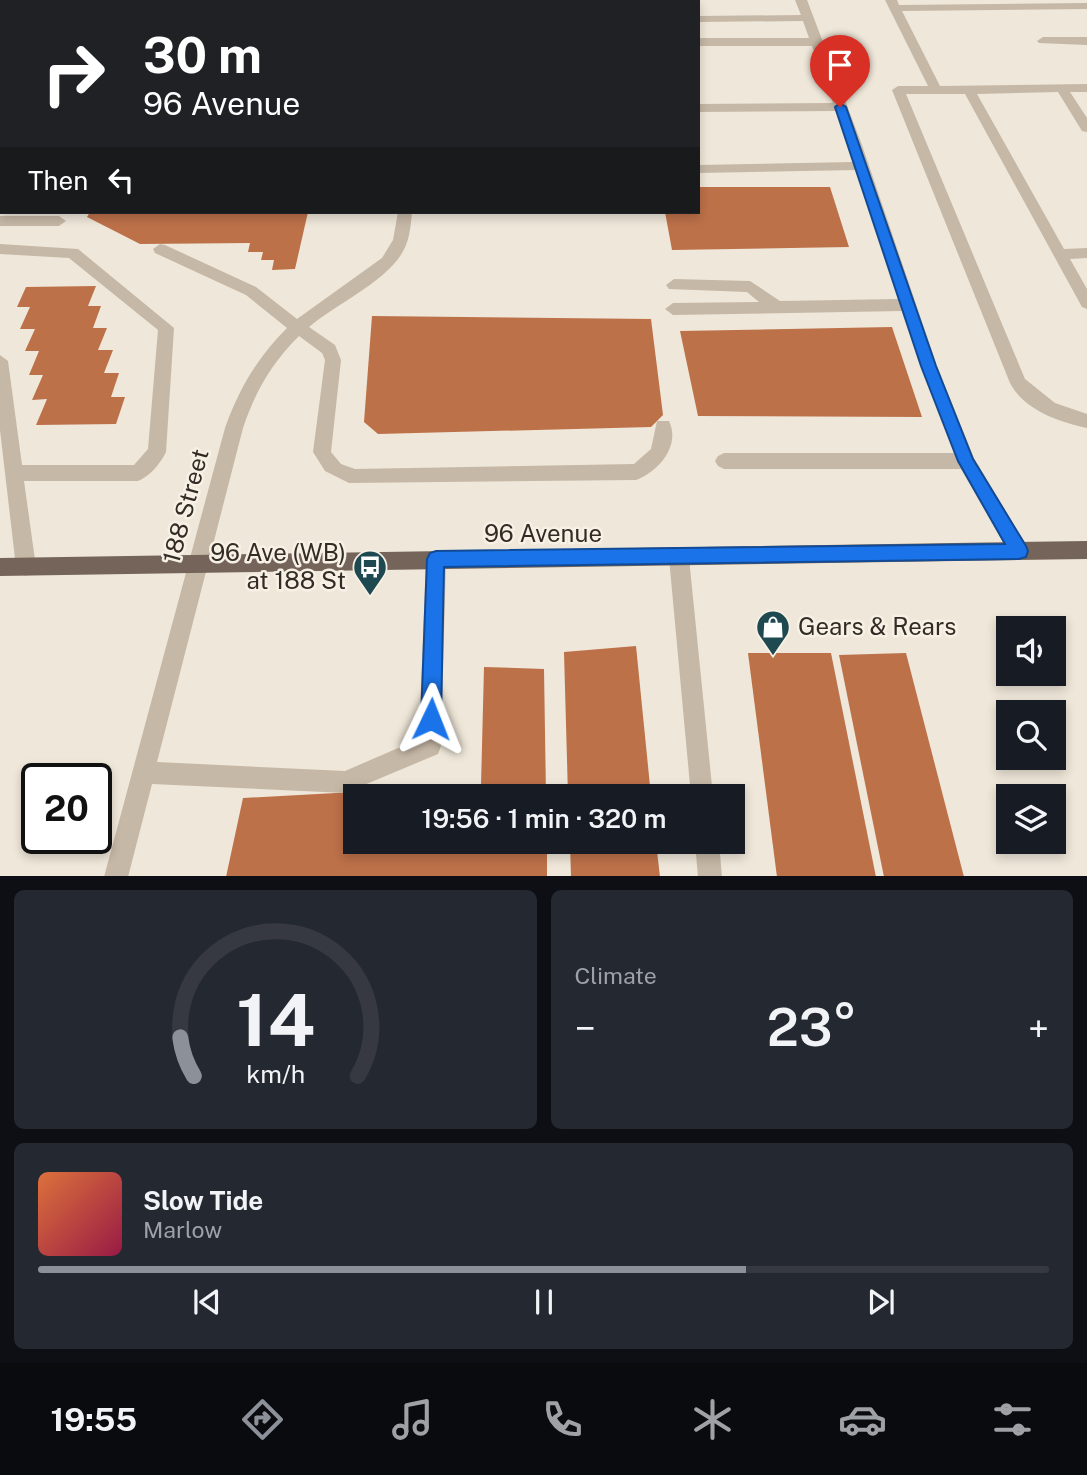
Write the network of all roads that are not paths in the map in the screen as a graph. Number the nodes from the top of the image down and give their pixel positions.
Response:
1 (802, 0) edge
2 (986, 3) edge
3 (1072, 3) edge
4 (894, 4) edge
5 (1087, 6) edge
6 (807, 18) junction
7 (700, 19) edge
8 (816, 41) junction
9 (1043, 41) dead end
10 (1087, 41) edge
11 (700, 42) edge
12 (1087, 88) edge
13 (1062, 89) junction
14 (936, 90) junction
15 (969, 90) junction
16 (840, 107) junction
17 (700, 108) edge
18 (1087, 128) edge
19 (862, 166) junction
20 (700, 169) edge
21 (405, 214) edge
22 (0, 221) edge
23 (59, 221) dead end
24 (0, 249) edge
25 (160, 249) dead end
26 (1087, 253) edge
27 (1060, 254) junction
28 (674, 285) dead end
29 (1087, 303) edge
30 (909, 306) junction
31 (776, 307) junction
32 (673, 309) dead end
33 (300, 327) junction
34 (0, 361) edge
35 (1087, 421) edge
36 (663, 426) dead end
37 (724, 461) dead end
38 (966, 461) junction
39 (15, 473) junction
40 (1087, 550) edge
41 (1019, 551) junction
42 (679, 558) junction
43 (436, 559) junction
44 (197, 565) junction
45 (0, 567) edge
46 (26, 567) junction
47 (143, 772) junction
48 (701, 784) edge
49 (708, 854) edge
50 (116, 876) edge
51 (710, 876) edge

1 - 6 street
2 - 3 street
2 - 4 street
3 - 5 street
4 - 14 street
6 - 7 street
6 - 8 street
8 - 11 street
8 - 16 street
9 - 10 street
12 - 13 street
13 - 15 street
13 - 18 street
14 - 15 street
14 - 35 street
15 - 27 street
16 - 17 street
16 - 19 street
19 - 20 street
19 - 30 street
21 - 33 street, 188 Street
22 - 23 street
24 - 39 street
25 - 33 street
26 - 27 street
27 - 29 street
28 - 31 street
30 - 31 street
30 - 38 street
31 - 32 street
33 - 36 street
33 - 44 street, 188 Street
34 - 39 street
37 - 38 street
38 - 41 street
39 - 46 street
40 - 41 main road, 96 Avenue
41 - 42 main road, 96 Avenue
42 - 43 main road, 96 Avenue
42 - 48 street
43 - 44 main road, 96 Avenue
43 - 47 street
44 - 46 main road, 96 Avenue
44 - 47 street, 188 Street
45 - 46 main road, 96 Avenue
47 - 50 street, 188 Street
49 - 51 street

